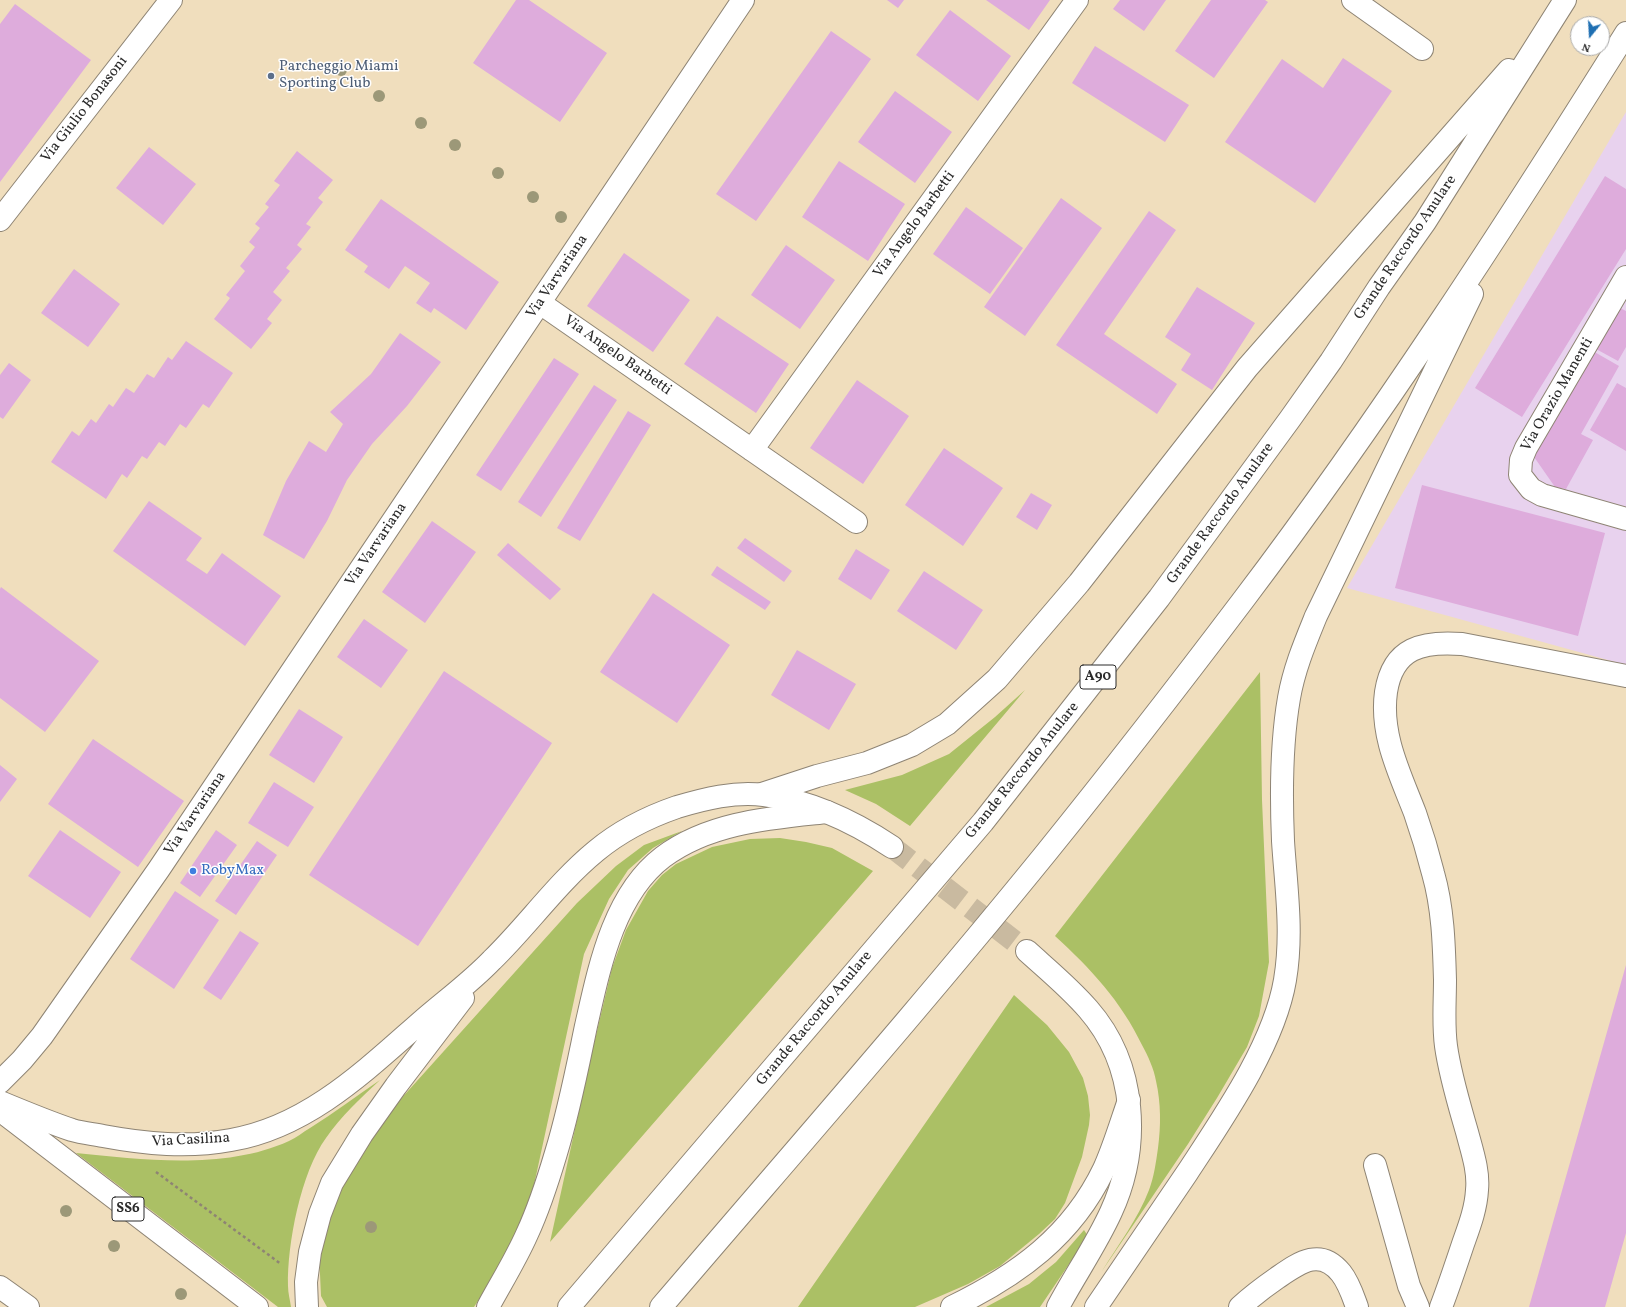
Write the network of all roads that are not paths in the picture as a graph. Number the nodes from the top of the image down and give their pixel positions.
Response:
1 (171, 0) edge
2 (743, 0) edge
3 (1077, 0) edge
4 (1353, 0) edge
5 (1560, 9) edge
6 (1626, 33) edge
7 (1422, 49) dead end
8 (0, 220) edge
9 (1507, 221) junction
10 (1626, 277) edge
11 (540, 303) junction
12 (752, 450) junction
13 (1626, 519) edge
14 (856, 522) dead end
15 (1626, 676) edge
16 (762, 794) junction
17 (827, 812) junction
18 (892, 847) tunnel mouth
19 (1027, 951) tunnel mouth
20 (492, 961) junction
21 (0, 1082) edge
22 (1129, 1100) junction
23 (0, 1102) edge
24 (0, 1110) edge
25 (1376, 1165) dead end
26 (0, 1287) edge
27 (23, 1304) edge
28 (257, 1307) edge
29 (307, 1307) edge
30 (488, 1307) edge
31 (569, 1307) edge
32 (661, 1307) edge
33 (952, 1307) edge
34 (1058, 1307) edge
35 (1096, 1307) edge
36 (1240, 1307) edge
37 (1357, 1307) edge
38 (1418, 1307) edge
39 (1442, 1307) edge

1 - 8 main road, Via Giulio Bonasoni
2 - 11 main road, Via Varvariana
3 - 12 main road, Via Angelo Barbetti
4 - 7 main road
5 - 16 main road
5 - 31 main road, Grande Raccordo Anulare / A90
6 - 9 main road
9 - 32 main road
9 - 35 main road
10 - 13 main road, Via Orazio Manenti
11 - 12 main road, Via Angelo Barbetti
11 - 21 main road, Via Varvariana
12 - 14 main road, Via Angelo Barbetti
15 - 39 main road
16 - 17 main road
16 - 20 main road
17 - 18 main road
17 - 30 main road
19 - 22 main road
20 - 23 main road, Via Casilina
20 - 29 main road
22 - 33 main road
22 - 34 main road
24 - 28 main road, SS6
25 - 38 main road
26 - 27 main road
36 - 37 main road

